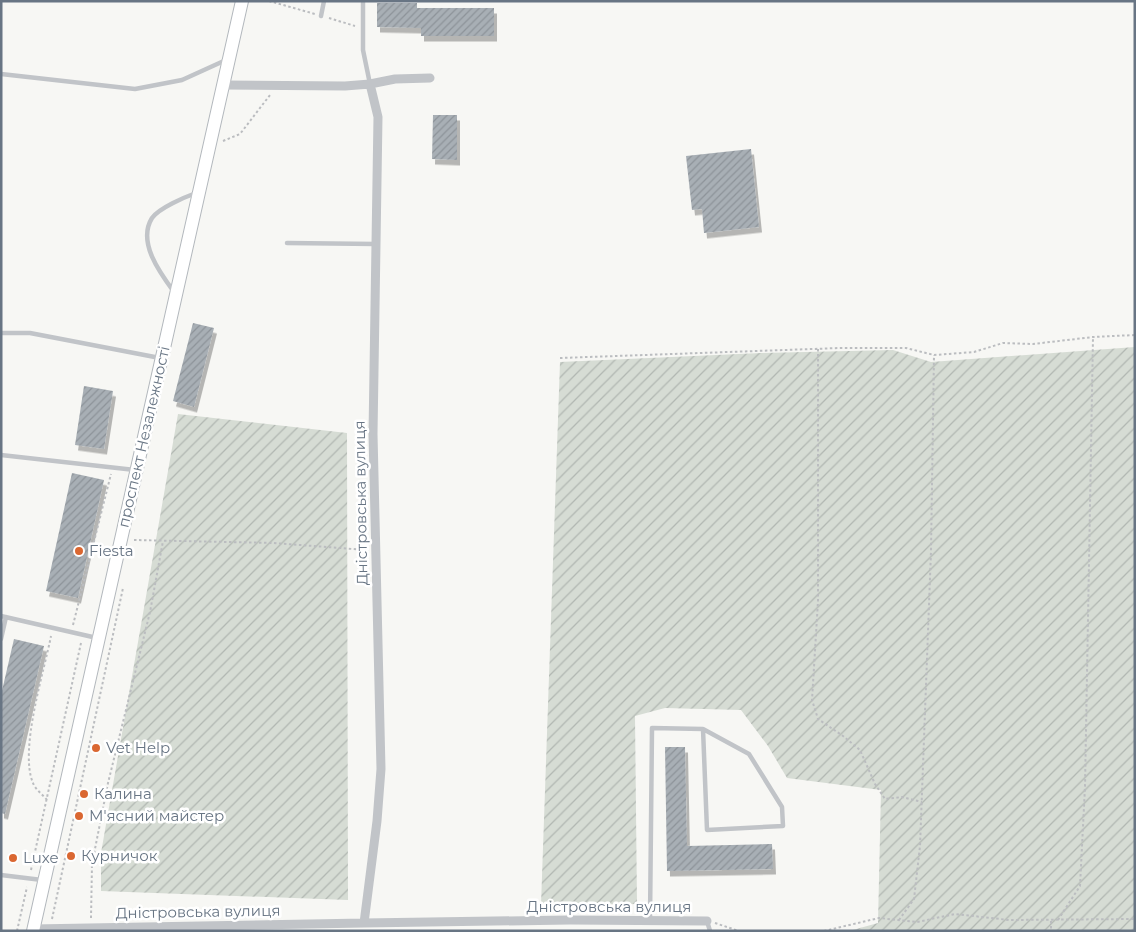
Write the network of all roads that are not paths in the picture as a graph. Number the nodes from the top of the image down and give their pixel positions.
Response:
1 (242, 1) edge
2 (324, 1) edge
3 (363, 1) edge
4 (321, 16) dead end
5 (229, 58) junction
6 (1, 74) edge
7 (430, 78) dead end
8 (370, 84) junction
9 (223, 85) junction
10 (199, 191) junction
11 (287, 243) dead end
12 (376, 244) junction
13 (176, 295) junction
14 (1, 333) edge
15 (162, 358) junction
16 (1, 455) edge
17 (136, 470) junction
18 (4, 617) edge
19 (98, 638) junction
20 (1, 639) edge
21 (702, 729) junction
22 (1, 875) edge
23 (44, 880) junction
24 (650, 921) junction
25 (707, 921) joint
26 (364, 923) junction
27 (481, 926) edge
28 (264, 927) edge
29 (222, 928) edge
30 (33, 930) edge
31 (710, 931) edge

1 - 5 main road, проспект Незалежності
2 - 4 lane
3 - 8 lane
5 - 6 lane
5 - 9 main road, проспект Незалежності
7 - 8 street
8 - 9 street
8 - 12 street, Дністровська вулиця
9 - 10 main road, проспект Незалежності
10 - 13 main road, проспект Незалежності
10 - 13 lane
11 - 12 lane
12 - 26 street, Дністровська вулиця
13 - 15 main road, проспект Незалежності
14 - 15 lane
15 - 17 main road, проспект Незалежності
16 - 17 lane
17 - 19 main road, проспект Незалежності
18 - 19 lane
18 - 20 lane
19 - 23 main road, проспект Незалежності
21 - 21 lane
21 - 24 lane
22 - 23 lane
23 - 30 main road, проспект Незалежності
24 - 25 street, Дністровська вулиця
24 - 27 street, Дністровська вулиця
25 - 31 lane
26 - 27 street, Дністровська вулиця
26 - 28 street, Дністровська вулиця
28 - 29 street, Дністровська вулиця
29 - 30 street, Дністровська вулиця

